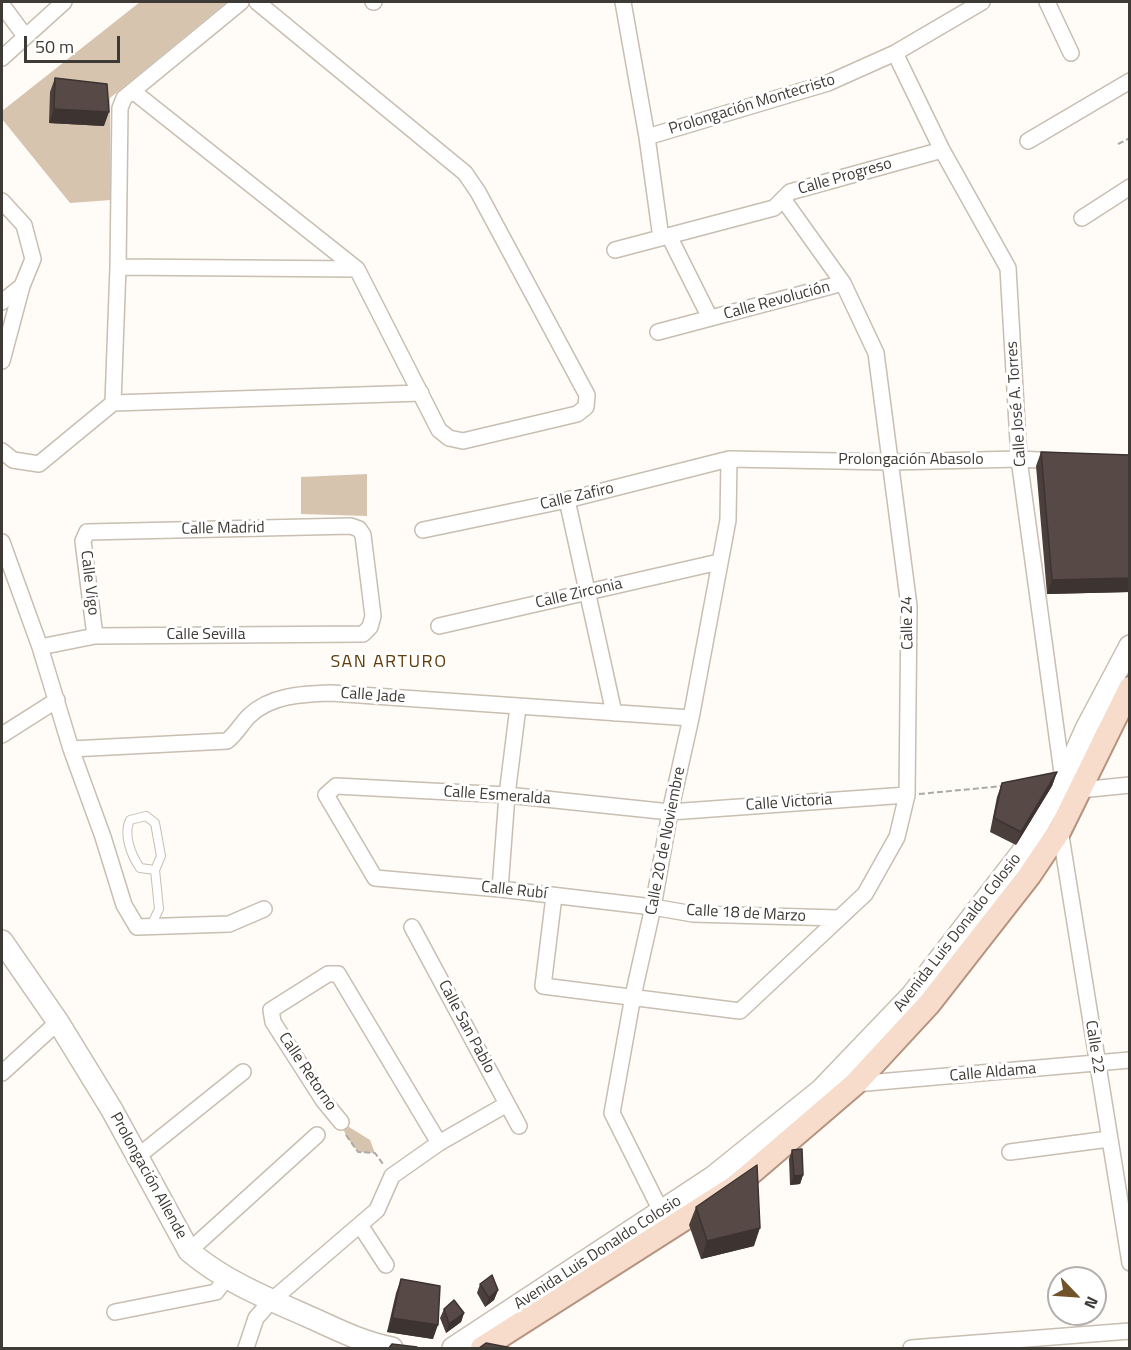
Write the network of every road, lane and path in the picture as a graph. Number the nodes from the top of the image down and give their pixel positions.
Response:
1 (64, 2) edge
2 (241, 2) edge
3 (257, 2) edge
4 (623, 2) edge
5 (982, 2) edge
6 (1047, 2) edge
7 (2, 5) edge
8 (25, 36) junction
9 (895, 53) junction
10 (1071, 53) dead end
11 (2, 58) edge
12 (1130, 81) edge
13 (134, 92) junction
14 (647, 137) junction
15 (1130, 138) edge
16 (1028, 141) dead end
17 (1118, 144) dead end
18 (942, 150) junction
19 (1130, 187) edge
20 (783, 199) junction
21 (2, 201) edge
22 (1082, 218) dead end
23 (665, 237) junction
24 (615, 250) dead end
25 (118, 267) junction
26 (357, 269) junction
27 (843, 283) junction
28 (22, 286) junction
29 (2, 302) edge
30 (710, 318) junction
31 (658, 332) dead end
32 (2, 361) edge
33 (421, 393) junction
34 (113, 403) junction
35 (2, 451) edge
36 (729, 459) junction
37 (1019, 459) junction
38 (891, 462) junction
39 (1074, 462) edge
40 (567, 500) junction
41 (423, 530) dead end
42 (87, 532) joint
43 (2, 542) edge
44 (718, 562) junction
45 (588, 591) junction
46 (439, 626) dead end
47 (370, 627) joint
48 (95, 636) junction
49 (1130, 646) edge
50 (40, 647) junction
51 (1130, 688) edge
52 (57, 700) junction
53 (518, 706) junction
54 (614, 713) junction
55 (691, 718) junction
56 (2, 735) edge
57 (71, 749) junction
58 (1130, 785) edge
59 (1007, 786) edge
60 (1071, 786) junction
61 (507, 795) junction
62 (907, 795) junction
63 (670, 812) junction
64 (1060, 830) junction
65 (155, 870) junction
66 (375, 878) joint
67 (500, 890) junction
68 (554, 896) junction
69 (653, 907) junction
70 (264, 909) dead end
71 (839, 918) junction
72 (151, 926) junction
73 (412, 927) dead end
74 (2, 941) edge
75 (633, 996) junction
76 (58, 1022) junction
77 (1130, 1060) edge
78 (1096, 1063) junction
79 (243, 1072) dead end
80 (2, 1073) edge
81 (855, 1084) junction
82 (507, 1104) junction
83 (341, 1122) joint
84 (519, 1126) dead end
85 (317, 1134) dead end
86 (1109, 1138) junction
87 (439, 1143) junction
88 (1010, 1152) dead end
89 (137, 1157) junction
90 (392, 1176) junction
91 (662, 1212) junction
92 (360, 1225) junction
93 (189, 1251) junction
94 (1130, 1263) edge
95 (386, 1265) dead end
96 (227, 1277) junction
97 (271, 1300) junction
98 (115, 1312) dead end
99 (1130, 1331) edge
100 (246, 1348) edge
101 (392, 1348) edge
102 (453, 1348) edge
103 (482, 1348) edge
104 (911, 1348) edge

1 - 8 street
2 - 13 street
3 - 33 street
4 - 14 street
5 - 9 street, Prolongación Montecristo
6 - 10 street
7 - 8 street
8 - 11 street
9 - 14 street, Prolongación Montecristo
9 - 18 street, Calle José A. Torres
12 - 16 street
13 - 25 street
13 - 26 street
14 - 23 street
15 - 17 path
18 - 20 street, Calle Progreso
18 - 37 street, Calle José A. Torres
19 - 22 street
20 - 23 street, Calle Progreso
20 - 27 street, Calle 24
21 - 28 street
23 - 24 street, Calle Progreso
23 - 30 street
25 - 26 street
25 - 34 street
26 - 33 street
27 - 30 street, Calle Revolución
27 - 38 street, Calle 24
28 - 29 street
28 - 32 street
30 - 31 street, Calle Revolución
33 - 34 street
34 - 35 street
36 - 38 street, Prolongación Abasolo
36 - 40 street, Calle Zafiro
36 - 44 street, Calle 20 de Noviembre
37 - 38 street, Prolongación Abasolo
37 - 39 street, Prolongación Abasolo
37 - 60 street, Calle José A. Torres
38 - 62 street, Calle 24
40 - 41 street, Calle Zafiro
40 - 45 street
42 - 47 street, Calle Madrid
42 - 48 street, Calle Vigo
43 - 50 street
44 - 45 street, Calle Zirconia
44 - 55 street, Calle 20 de Noviembre
45 - 46 street, Calle Zirconia
45 - 54 street
47 - 48 street, Calle Sevilla
48 - 50 street, Calle Sevilla
49 - 60 main road, Avenida Luis Donaldo Colosio
50 - 52 street
51 - 60 main road, Avenida Luis Donaldo Colosio
52 - 56 street
52 - 57 street
53 - 54 street, Calle Jade
53 - 57 street, Calle Jade
53 - 61 street
54 - 55 street, Calle Jade
55 - 63 street, Calle 20 de Noviembre
57 - 72 street
58 - 60 street
59 - 62 path
60 - 64 main road, Avenida Luis Donaldo Colosio
60 - 91 main road, Avenida Luis Donaldo Colosio
61 - 63 street, Calle Esmeralda
61 - 66 street, Calle Esmeralda
61 - 67 street
62 - 63 street, Calle Victoria
62 - 71 street, Calle 24
63 - 69 street, Calle 20 de Noviembre
64 - 78 street, Calle 22
64 - 81 main road, Avenida Luis Donaldo Colosio
65 - 65 lane
65 - 72 lane
66 - 67 street, Calle Rubí
67 - 68 street, Calle Rubí
68 - 69 street, Calle Rubí
68 - 75 street
69 - 71 street, Calle 18 de Marzo
69 - 75 street, Calle 20 de Noviembre
70 - 72 street
71 - 75 street, Calle 24
73 - 82 street, Calle San Pablo
74 - 76 main road, Prolongación Allende
75 - 91 street, Calle 20 de Noviembre
76 - 80 street
76 - 89 main road, Prolongación Allende
77 - 78 street, Calle Aldama
78 - 81 street, Calle Aldama
78 - 86 street, Calle 22
79 - 89 street
81 - 103 main road, Avenida Luis Donaldo Colosio
82 - 84 street, Calle San Pablo
82 - 87 street
83 - 87 street, Calle Retorno
83 - 90 path
85 - 93 street
86 - 88 street
86 - 94 street, Calle 22
87 - 90 street
89 - 93 main road, Prolongación Allende
90 - 92 street
91 - 102 main road, Avenida Luis Donaldo Colosio
92 - 95 street
92 - 97 street
93 - 96 main road, Prolongación Allende
96 - 97 main road, Prolongación Allende
96 - 98 street
97 - 100 street
97 - 101 main road, Prolongación Allende
99 - 104 street

